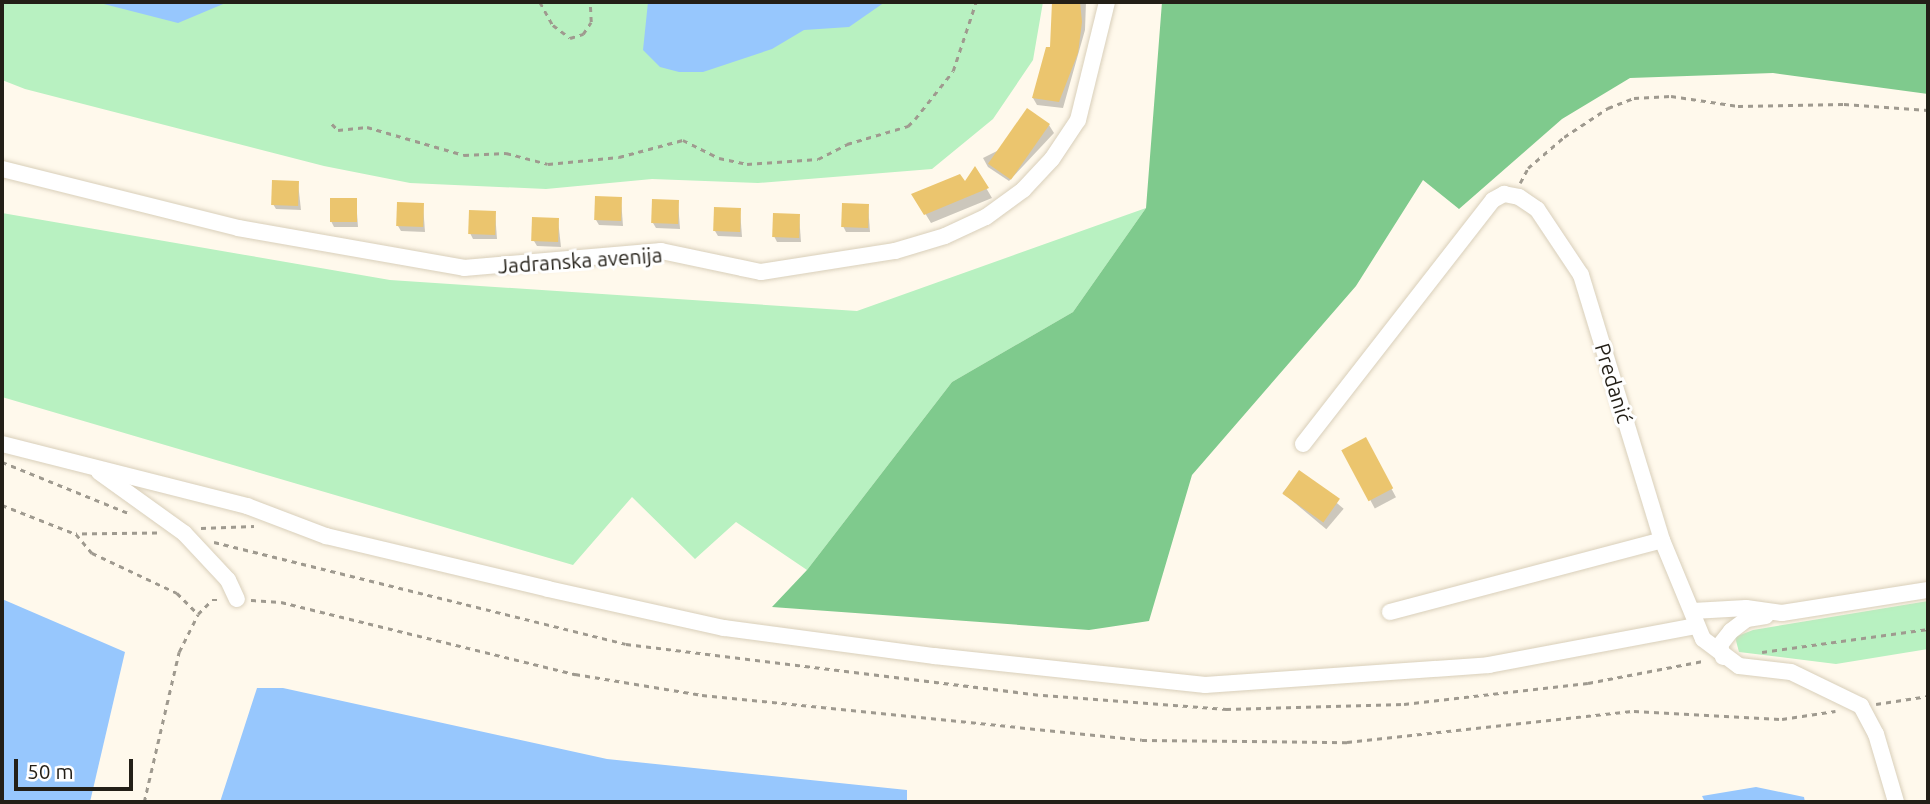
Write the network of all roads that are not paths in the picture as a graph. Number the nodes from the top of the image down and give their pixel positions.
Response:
1 (1107, 2) edge
2 (2, 169) edge
3 (2, 444) edge
4 (1303, 444) dead end
5 (90, 466) junction
6 (1662, 540) junction
7 (1928, 590) edge
8 (237, 599) road end
9 (1390, 612) dead end
10 (1783, 613) junction
11 (1694, 618) junction
12 (1723, 657) junction
13 (1896, 802) edge

1 - 2 street, Jadranska avenija
3 - 5 street
4 - 6 street, Predanić
5 - 8 street
5 - 11 street
6 - 9 street
6 - 11 street, Predanić
7 - 10 street
10 - 11 street
10 - 12 street
11 - 12 street, Predanić
12 - 13 street, Predanić

